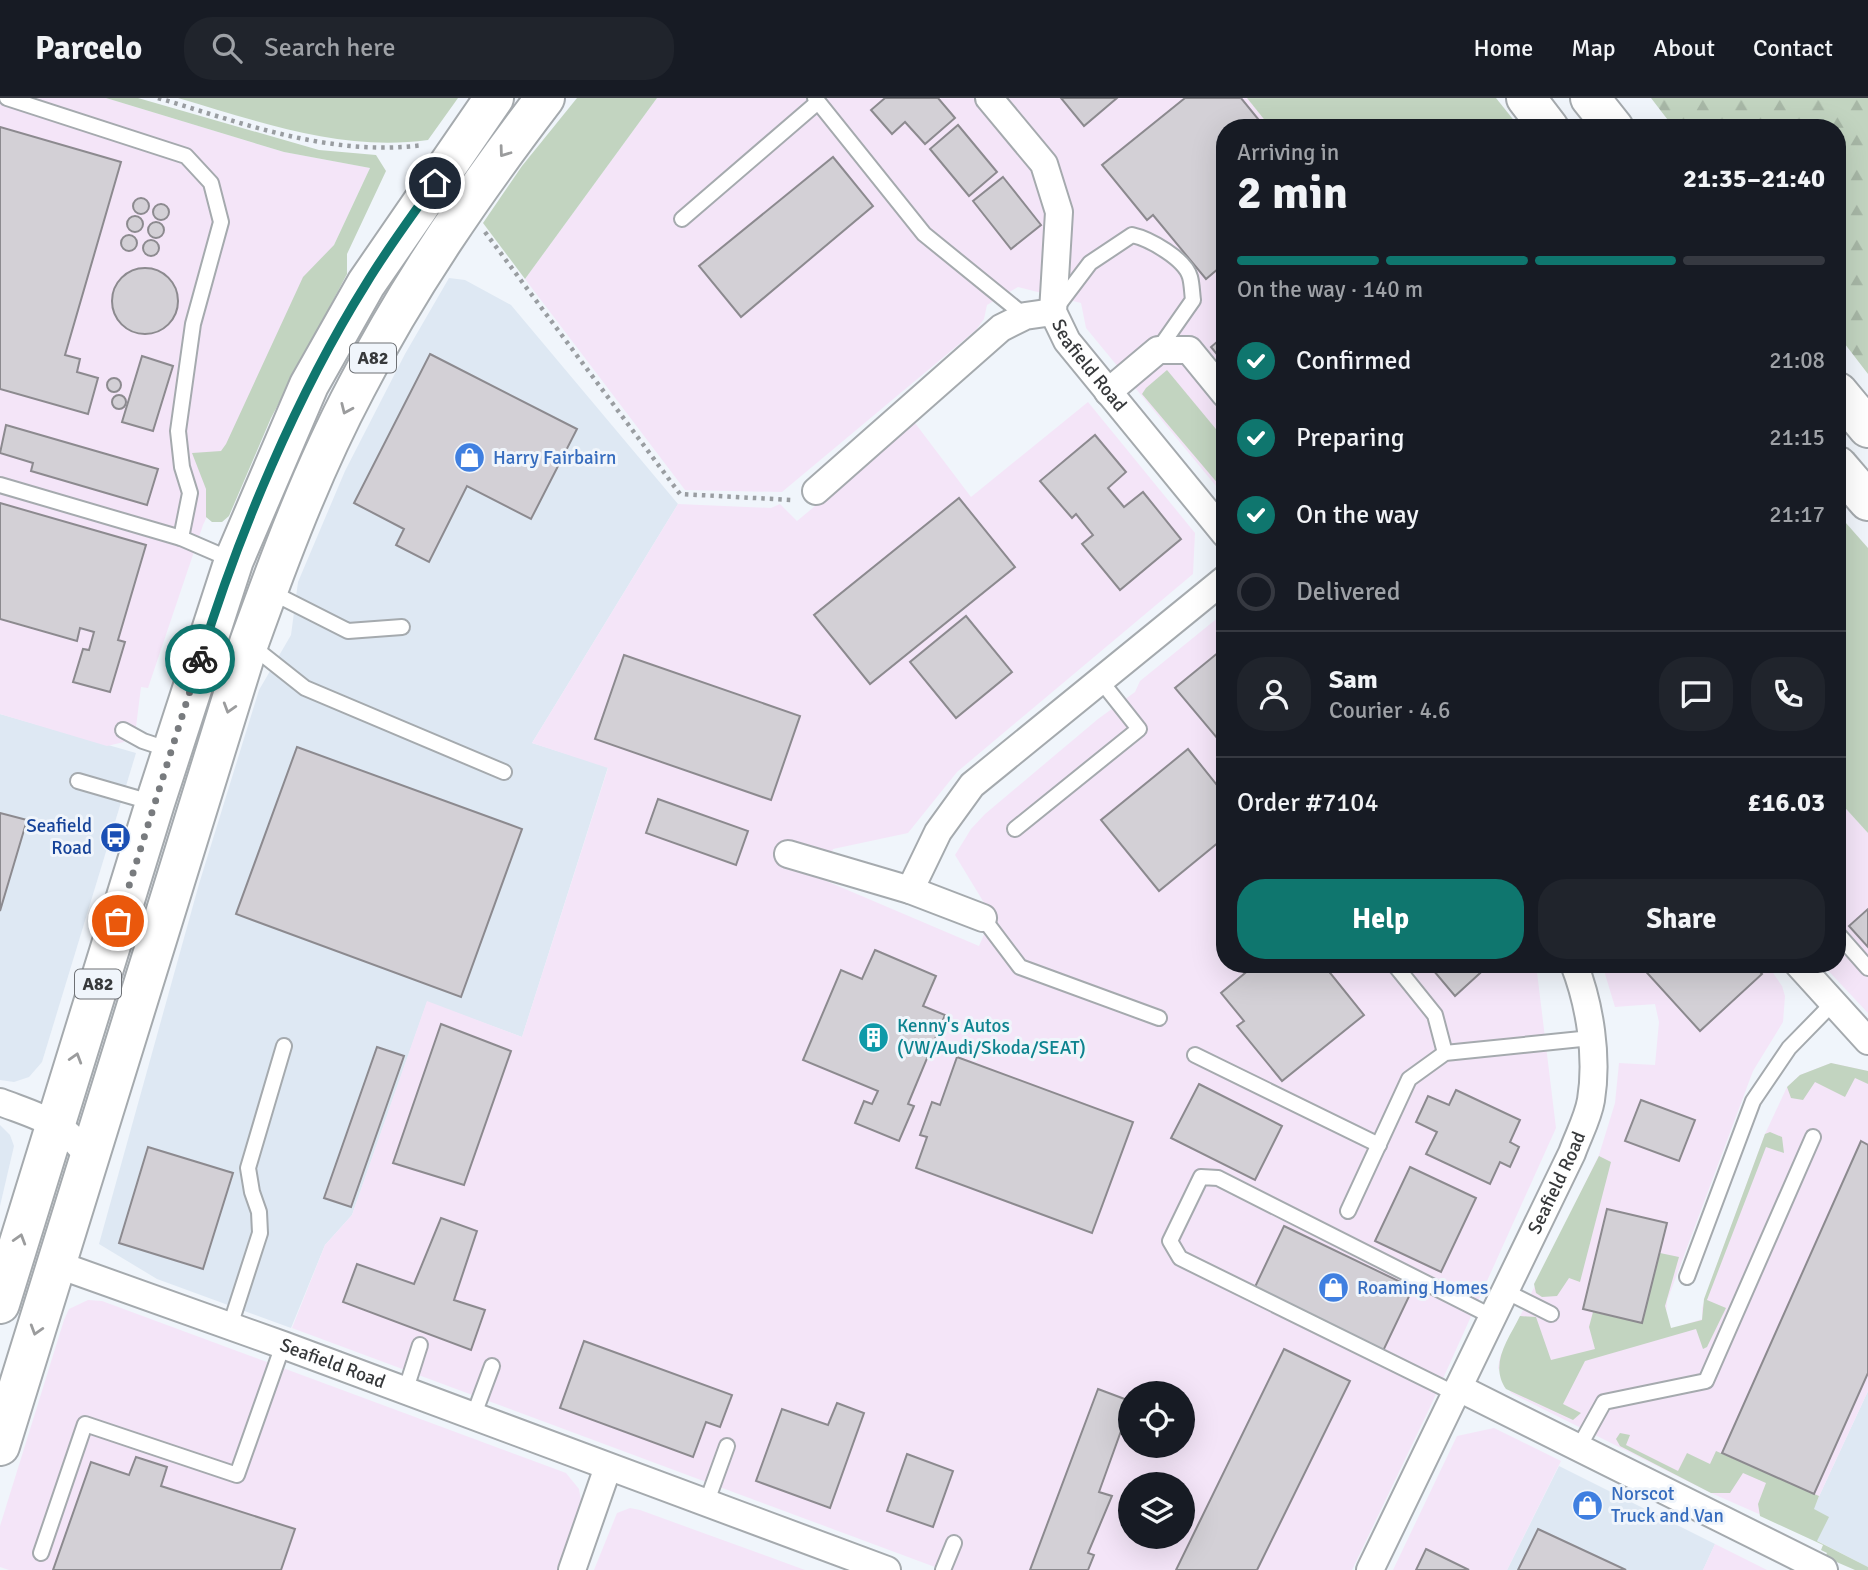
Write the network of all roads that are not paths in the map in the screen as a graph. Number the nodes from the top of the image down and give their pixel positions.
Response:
1 (8, 98) edge
2 (494, 98) edge
3 (545, 98) edge
4 (989, 98) edge
5 (1527, 98) edge
6 (1590, 98) edge
7 (816, 100) edge
8 (1542, 119) edge
9 (1607, 119) edge
10 (682, 219) dead end
11 (1053, 312) junction
12 (1025, 316) junction
13 (1158, 350) junction
14 (1216, 383) edge
15 (1108, 392) junction
16 (1846, 402) edge
17 (1868, 428) edge
18 (1846, 475) edge
19 (0, 485) edge
20 (816, 491) road end
21 (1868, 501) edge
22 (1216, 523) edge
23 (181, 538) junction
24 (234, 560) junction
25 (1216, 586) edge
26 (268, 591) junction
27 (401, 627) dead end
28 (249, 643) junction
29 (1101, 681) junction
30 (123, 730) dead end
31 (172, 750) junction
32 (504, 772) dead end
33 (78, 781) dead end
34 (155, 803) junction
35 (1015, 829) dead end
36 (788, 854) dead end
37 (910, 890) junction
38 (983, 918) joint
39 (1846, 943) edge
40 (1868, 968) edge
41 (1401, 973) edge
42 (1577, 973) edge
43 (1806, 973) edge
44 (1832, 1004) junction
45 (1158, 1018) dead end
46 (1591, 1038) junction
47 (1868, 1041) edge
48 (284, 1046) dead end
49 (1445, 1053) junction
50 (1195, 1055) dead end
51 (0, 1102) edge
52 (55, 1123) junction
53 (1813, 1137) dead end
54 (1379, 1145) junction
55 (89, 1158) junction
56 (1349, 1211) dead end
57 (56, 1264) junction
58 (1687, 1277) dead end
59 (1505, 1291) junction
60 (0, 1304) edge
61 (1551, 1314) dead end
62 (1493, 1317) junction
63 (230, 1326) junction
64 (283, 1345) junction
65 (420, 1345) dead end
66 (492, 1366) dead end
67 (1457, 1391) junction
68 (405, 1392) junction
69 (473, 1417) junction
70 (727, 1446) dead end
71 (0, 1447) edge
72 (1579, 1447) junction
73 (608, 1467) junction
74 (706, 1504) junction
75 (954, 1543) dead end
76 (41, 1553) dead end
77 (572, 1570) edge
78 (887, 1570) edge
79 (943, 1570) edge
80 (1370, 1570) edge
81 (1824, 1570) edge

1 - 23 lane
2 - 24 highway, A82
3 -> 26 highway, A82
4 - 11 street, Seafield Road
5 - 8 highway
6 - 9 highway
7 - 10 lane
7 - 12 lane
11 - 12 street
11 - 13 lane
11 - 15 street, Seafield Road
12 - 20 street
13 - 14 street
13 - 15 street
15 - 22 street, Seafield Road
16 - 17 highway
18 - 21 highway
19 - 23 lane
23 - 24 lane
24 - 31 highway, A82
25 - 29 street
26 - 27 lane
26 - 28 highway, A82
28 - 32 lane
28 -> 55 highway, A82
29 - 35 lane
29 - 37 street
30 - 31 lane
31 - 34 highway, A82
33 - 34 lane
52 -> 34 highway, A82
36 - 37 street
37 - 38 street
38 - 45 lane
39 - 40 lane
41 - 49 lane
42 - 46 street, Seafield Road
43 - 44 street
44 - 47 street
44 - 58 lane
46 - 49 lane
46 - 59 street, Seafield Road
48 - 63 lane
49 - 54 lane
50 - 54 lane
51 - 52 street
52 - 55 street
60 -> 52 highway, A82
53 - 72 lane
54 - 56 lane
55 - 57 highway, A82
57 - 63 street, Seafield Road
57 -> 71 highway, A82
59 - 61 lane
59 - 62 street, Seafield Road
62 - 67 street, Seafield Road
62 - 67 lane
63 - 64 street, Seafield Road
64 - 68 street, Seafield Road
64 - 76 lane
65 - 68 lane
66 - 69 lane
67 - 72 street
67 - 80 street, Seafield Road
68 - 69 street, Seafield Road
69 - 73 street, Seafield Road
70 - 74 lane
72 - 81 street
73 - 74 street, Seafield Road
73 - 77 street
74 - 78 street, Seafield Road
75 - 79 lane

